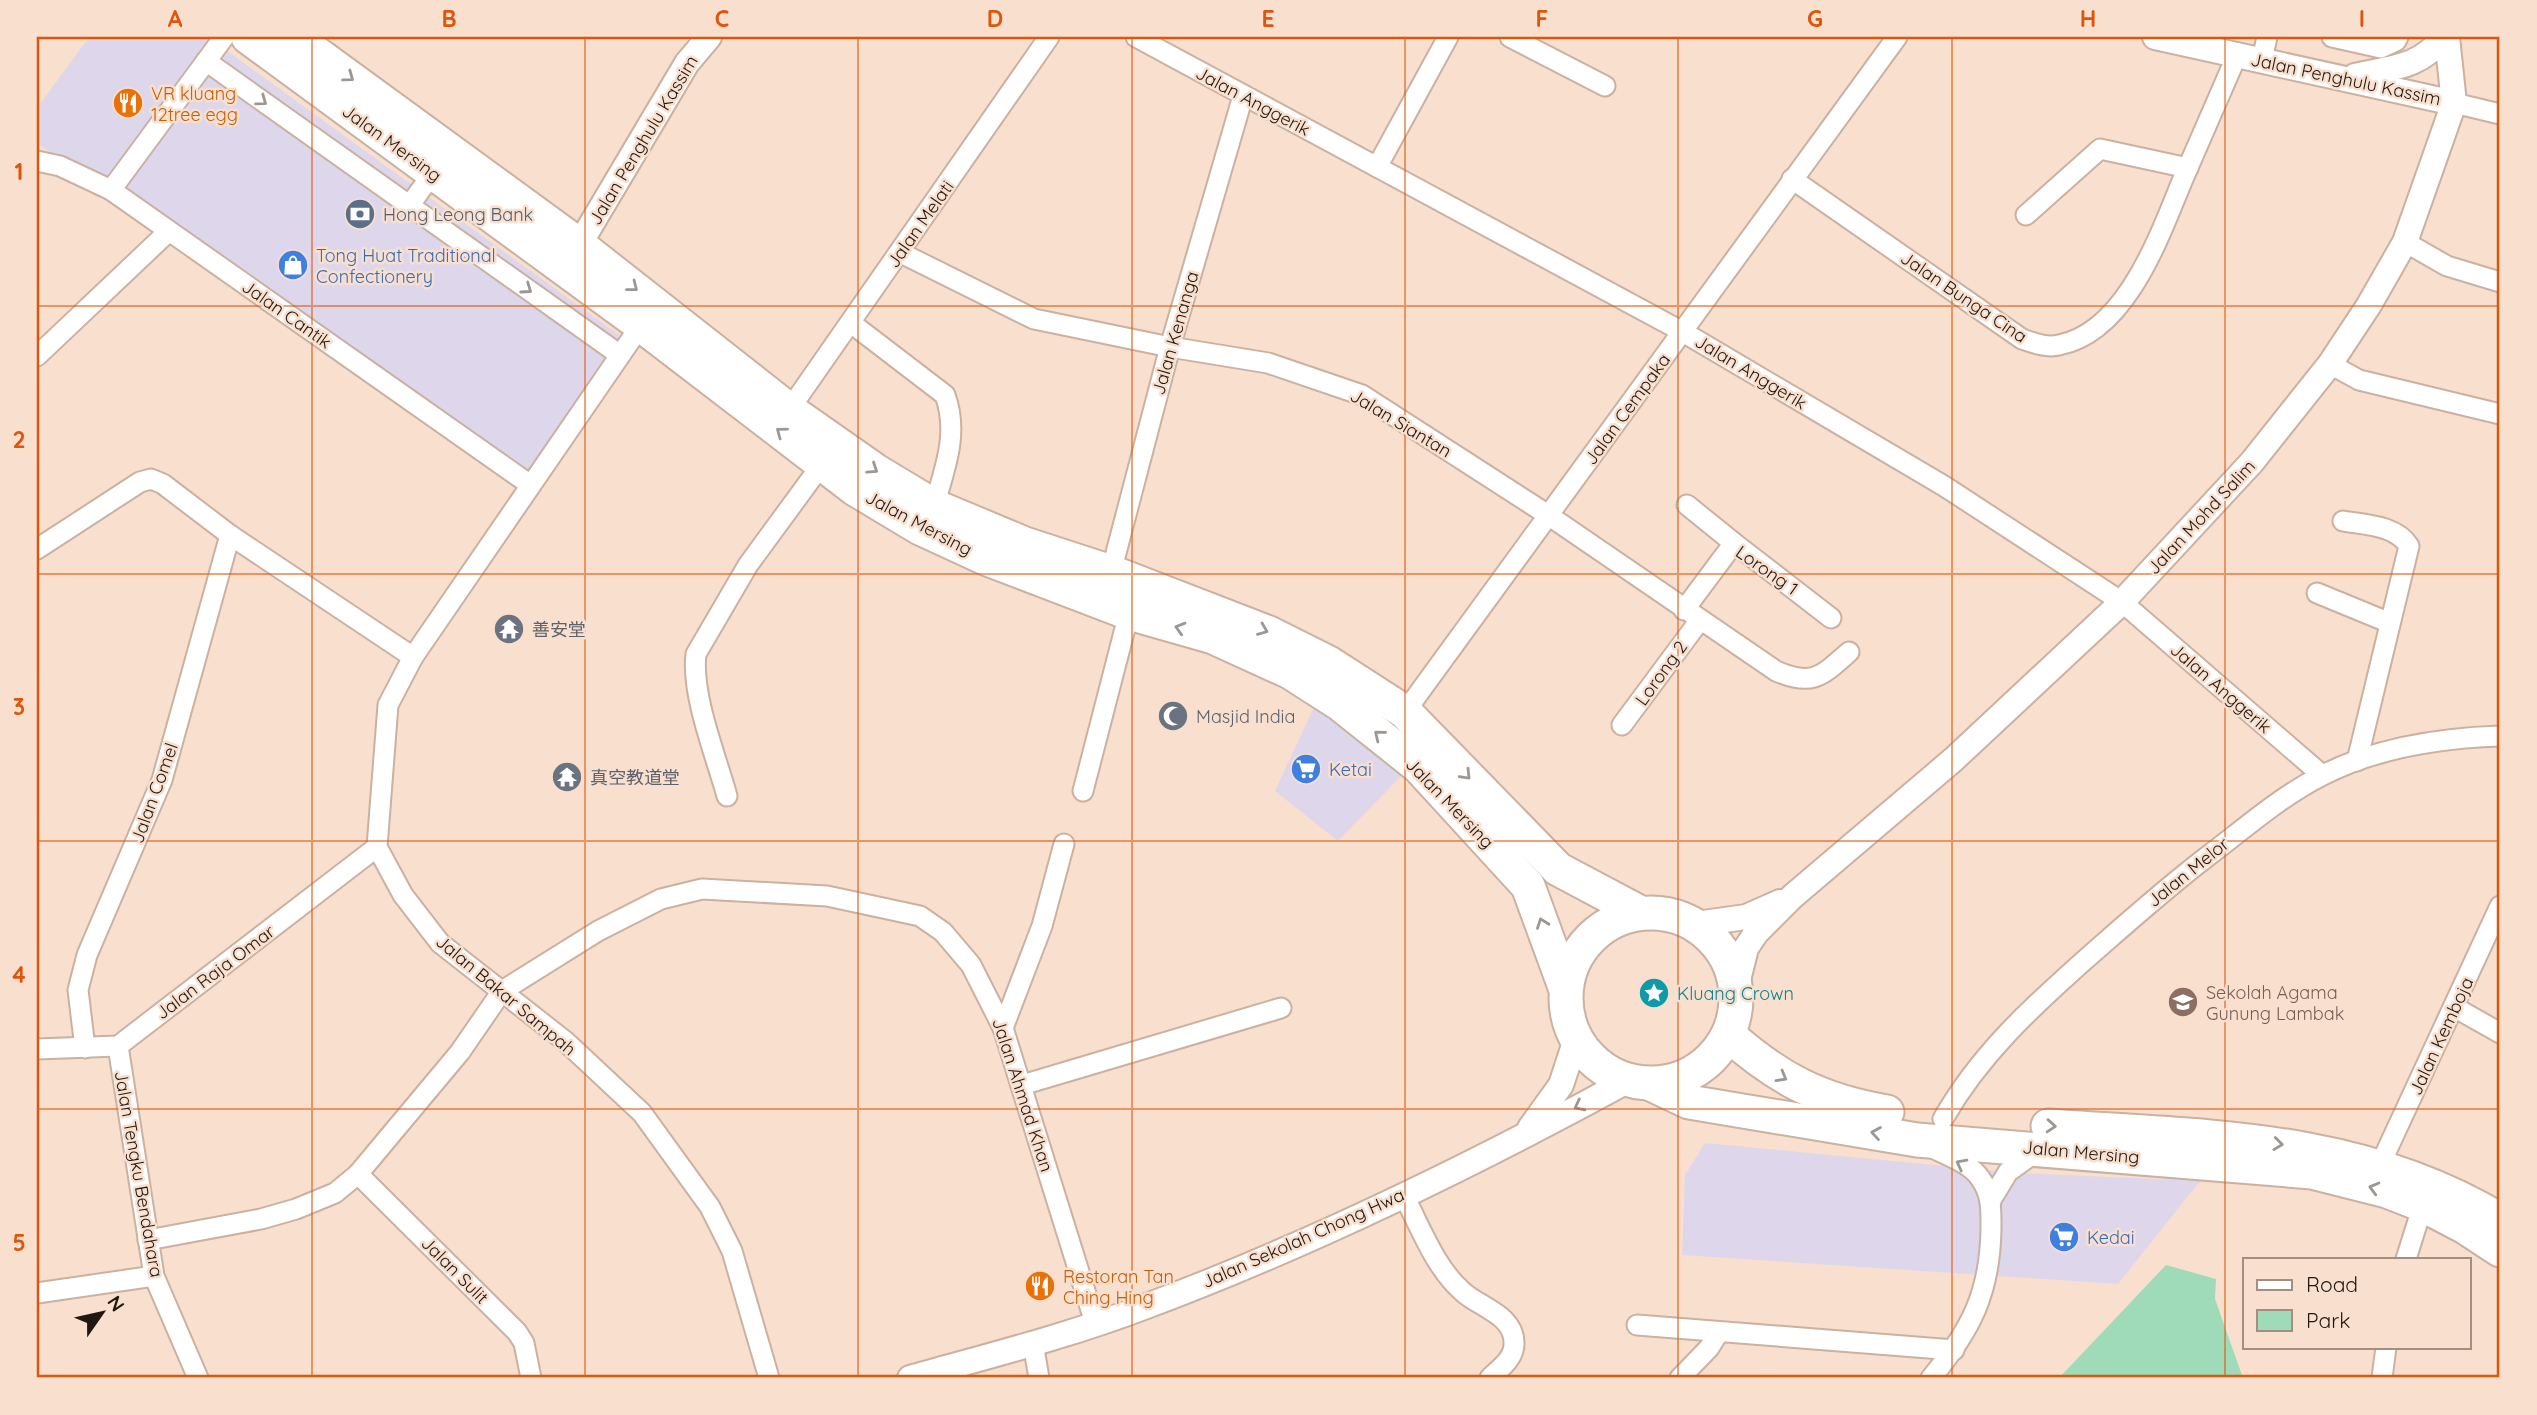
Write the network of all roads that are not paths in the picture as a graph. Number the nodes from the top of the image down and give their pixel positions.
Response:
1 (224, 37) edge
2 (248, 37) edge
3 (294, 37) edge
4 (709, 37) edge
5 (1049, 37) edge
6 (1136, 37) edge
7 (1448, 37) edge
8 (1510, 37) edge
9 (1897, 37) edge
10 (2155, 37) edge
11 (2332, 37) edge
12 (2445, 37) edge
13 (2397, 39) edge
14 (2265, 49) edge
15 (2236, 55) junction
16 (206, 61) junction
17 (2344, 78) junction
18 (1605, 86) dead end
19 (1244, 96) junction
20 (2454, 103) junction
21 (2500, 114) edge
22 (37, 161) edge
23 (1377, 167) junction
24 (2188, 169) junction
25 (433, 173) junction
26 (1792, 179) junction
27 (111, 190) junction
28 (409, 206) junction
29 (2026, 215) dead end
30 (169, 231) junction
31 (2405, 242) junction
32 (579, 245) junction
33 (901, 253) junction
34 (2500, 282) edge
35 (851, 323) junction
36 (641, 325) junction
37 (1683, 332) junction
38 (1170, 348) junction
39 (620, 355) junction
40 (37, 356) edge
41 (2330, 364) junction
42 (789, 410) junction
43 (2500, 414) edge
44 (822, 464) junction
45 (529, 484) junction
46 (1687, 505) dead end
47 (934, 506) junction
48 (1548, 515) junction
49 (2343, 521) dead end
50 (230, 535) junction
51 (1734, 543) junction
52 (37, 549) edge
53 (1111, 572) junction
54 (2317, 593) dead end
55 (2122, 602) junction
56 (1129, 613) junction
57 (1692, 615) junction
58 (1831, 618) dead end
59 (2390, 623) junction
60 (1849, 652) dead end
61 (413, 657) junction
62 (1405, 712) junction
63 (1622, 725) dead end
64 (2500, 736) edge
65 (2357, 761) junction
66 (2322, 775) junction
67 (1083, 792) dead end
68 (727, 796) dead end
69 (1064, 844) dead end
70 (377, 847) junction
71 (1793, 896) junction
72 (2500, 906) edge
73 (1639, 912) junction
74 (1696, 924) junction
75 (1565, 987) junction
76 (1736, 988) junction
77 (502, 991) junction
78 (2454, 1007) junction
79 (1281, 1008) dead end
80 (1003, 1028) junction
81 (2500, 1033) edge
82 (1729, 1035) junction
83 (1576, 1040) junction
84 (118, 1046) junction
85 (85, 1048) junction
86 (37, 1049) edge
87 (1640, 1082) junction
88 (1022, 1085) junction
89 (1943, 1119) junction
90 (1528, 1132) junction
91 (1917, 1140) junction
92 (2041, 1148) junction
93 (2380, 1165) junction
94 (358, 1174) junction
95 (1403, 1194) junction
96 (1991, 1200) junction
97 (2423, 1205) junction
98 (2500, 1220) edge
99 (148, 1240) junction
100 (2500, 1250) edge
101 (2406, 1258) edge
102 (154, 1276) junction
103 (37, 1293) edge
104 (1095, 1323) junction
105 (1637, 1325) dead end
106 (1719, 1332) junction
107 (1033, 1343) junction
108 (2386, 1348) edge
109 (1954, 1350) junction
110 (198, 1378) edge
111 (531, 1378) edge
112 (769, 1378) edge
113 (910, 1378) edge
114 (1039, 1378) edge
115 (1490, 1378) edge
116 (1680, 1378) edge
117 (1931, 1378) edge
118 (2382, 1378) edge

1 - 16 street
2 - 25 highway, Jalan Mersing
3 -> 32 highway, Jalan Mersing
4 - 32 street, Jalan Penghulu Kassim
5 - 33 street, Jalan Melati
6 - 19 street, Jalan Anggerik
7 - 23 street
8 - 18 street
9 - 26 street, Jalan Cempaka
10 - 15 street, Jalan Penghulu Kassim
11 - 13 street
12 - 17 street
12 - 20 street, Jalan Mohd Salim
14 - 15 street, Jalan Penghulu Kassim
14 - 17 street, Jalan Penghulu Kassim
15 - 24 street, Jalan Bunga Cina
16 - 27 street
16 -> 28 street
17 - 20 street, Jalan Penghulu Kassim
19 - 23 street, Jalan Anggerik
19 - 38 street, Jalan Kenanga
20 - 21 street
20 - 31 street, Jalan Mohd Salim
22 - 27 street, Jalan Cantik
23 - 37 street, Jalan Anggerik
24 - 26 street, Jalan Bunga Cina
24 - 29 street
25 - 28 street
25 - 36 highway, Jalan Mersing
26 - 37 street, Jalan Cempaka
27 - 30 street, Jalan Cantik
28 -> 39 street
30 - 40 street
30 - 45 street, Jalan Cantik
31 - 34 street
31 - 41 street, Jalan Mohd Salim
32 -> 42 highway, Jalan Mersing
33 - 35 street, Jalan Melati
33 - 38 street, Jalan Siantan
35 - 42 street, Jalan Melati
35 - 47 street
36 - 39 street
44 -> 36 highway, Jalan Mersing
37 - 48 street, Jalan Cempaka
37 - 55 street, Jalan Anggerik
38 - 48 street, Jalan Siantan
38 - 53 street, Jalan Kenanga
39 - 45 street
41 - 43 street
41 - 55 street, Jalan Mohd Salim
42 -> 47 highway, Jalan Mersing
44 - 56 highway, Jalan Mersing
44 - 68 street
45 - 61 street
46 - 51 street
47 - 53 highway, Jalan Mersing
48 - 57 street, Jalan Siantan
48 - 62 street, Jalan Cempaka
49 - 59 street
50 - 52 street
50 - 61 street
50 - 85 street, Jalan Comel
51 - 57 street, Lorong 1
51 - 58 street, Lorong 1
53 -> 62 highway, Jalan Mersing
54 - 59 street
55 - 66 street, Jalan Anggerik
55 - 71 street, Jalan Mohd Salim
56 - 67 street
75 -> 56 highway, Jalan Mersing
57 - 60 street, Jalan Siantan
57 - 63 street, Lorong 2
59 - 65 street
61 - 70 street
62 -> 73 highway, Jalan Mersing
64 - 65 street, Jalan Melor
65 - 66 street, Jalan Melor
66 - 89 street, Jalan Melor
69 - 80 street
70 - 77 street, Jalan Bakar Sampah
70 - 84 street, Jalan Raja Omar
71 - 74 street, Jalan Mohd Salim
71 - 76 street, Jalan Mohd Salim
72 - 78 street, Jalan Kemboja
73 - 74 highway
73 - 75 highway
74 - 76 highway
75 - 83 highway
76 - 82 highway
77 - 80 street, Jalan Ahmad Khan
77 - 94 street
77 - 112 street, Jalan Bakar Sampah
78 - 81 street
78 - 93 street, Jalan Kemboja
79 - 88 street
80 - 88 street, Jalan Ahmad Khan
82 - 87 highway
82 -> 89 highway, Jalan Mersing
83 - 87 highway
83 - 90 street, Jalan Sekolah Chong Hwa
84 - 85 street
84 - 99 street, Jalan Tengku Bendahara
85 - 86 street
87 -> 90 street, Jalan Sekolah Chong Hwa
91 -> 87 highway, Jalan Mersing
88 - 104 street, Jalan Ahmad Khan
89 -> 93 highway, Jalan Mersing
90 - 95 street, Jalan Sekolah Chong Hwa
91 - 92 highway, Jalan Mersing
96 -> 91 street
92 - 96 street
97 -> 92 highway, Jalan Mersing
93 - 98 highway, Jalan Mersing
94 - 99 street
94 - 111 street, Jalan Sulit
95 - 104 street, Jalan Sekolah Chong Hwa
95 - 115 street
96 - 109 street
97 - 100 highway, Jalan Mersing
97 - 101 street
99 - 102 street, Jalan Tengku Bendahara
102 - 103 street
102 - 110 street, Jalan Tengku Bendahara
104 - 107 street, Jalan Sekolah Chong Hwa
105 - 106 street
106 - 109 street
106 - 116 street
107 - 113 street, Jalan Sekolah Chong Hwa
107 - 114 street
108 - 118 street
109 - 117 street

